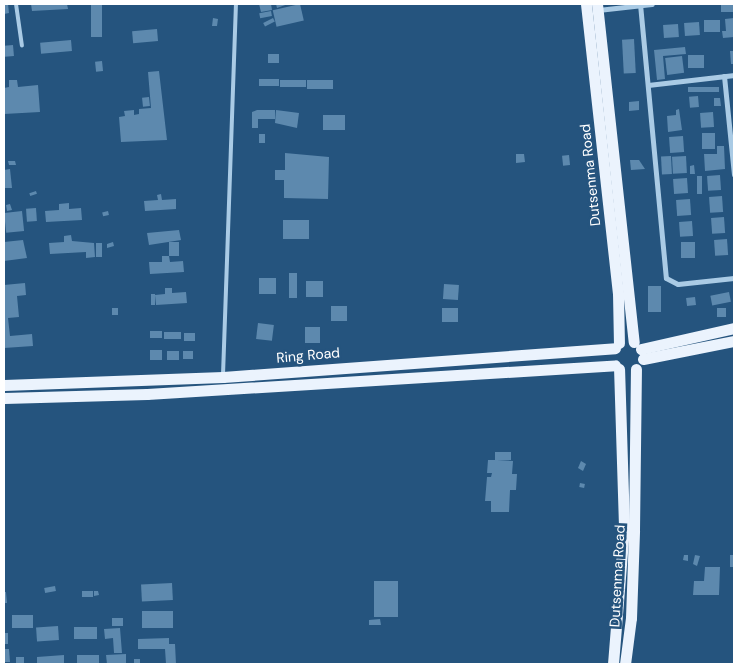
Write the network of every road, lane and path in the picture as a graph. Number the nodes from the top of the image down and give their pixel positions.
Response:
1 (16, 4) edge
2 (236, 4) edge
3 (586, 4) edge
4 (640, 4) edge
5 (652, 4) edge
6 (598, 7) edge
7 (22, 46) dead end
8 (734, 75) edge
9 (724, 76) junction
10 (648, 85) junction
11 (734, 174) edge
12 (734, 278) edge
13 (734, 328) edge
14 (734, 341) edge
15 (617, 346) junction
16 (639, 355) junction
17 (617, 367) junction
18 (223, 377) junction
19 (4, 385) edge
20 (224, 389) junction
21 (4, 398) edge
22 (613, 664) edge
23 (625, 664) edge

1 - 7 lane
2 - 18 lane
3 - 15 main road, Dutsenma Road
4 - 5 street
4 - 6 street
4 - 10 street
6 - 16 main road, Dutsenma Road
8 - 9 street
9 - 10 street
9 - 11 street
10 - 12 street
13 - 16 main road
14 - 16 main road
15 - 16 main road, Ring Road
15 - 17 main road, Dutsenma Road
15 - 18 main road, Ring Road
16 - 17 main road
16 - 23 main road, Dutsenma Road
17 - 20 main road
17 - 22 main road, Dutsenma Road
18 - 19 main road, Ring Road
18 - 20 lane
20 - 21 main road

